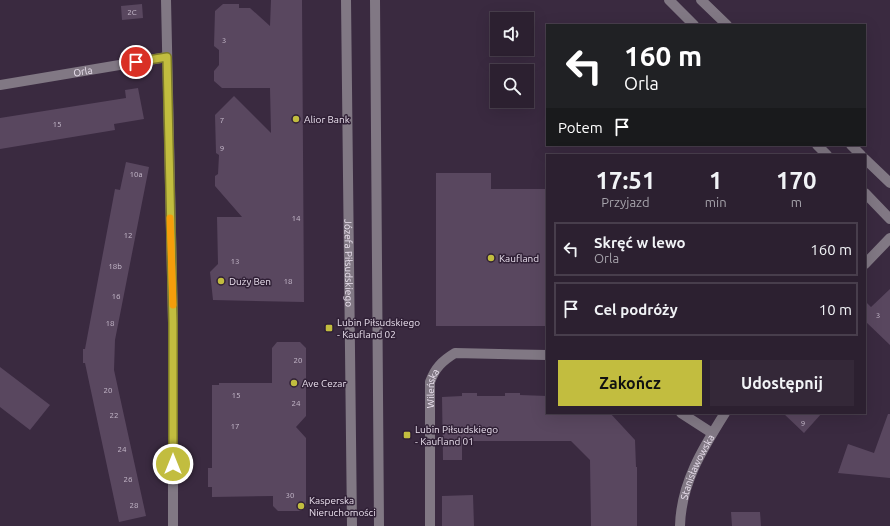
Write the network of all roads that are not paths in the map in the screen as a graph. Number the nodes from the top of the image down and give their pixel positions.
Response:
1 (166, 0) edge
2 (346, 0) edge
3 (375, 0) edge
4 (668, 0) edge
5 (701, 0) edge
6 (693, 24) edge
7 (726, 24) edge
8 (167, 57) junction
9 (0, 85) edge
10 (818, 146) edge
11 (852, 146) edge
12 (826, 154) edge
13 (860, 154) edge
14 (866, 160) edge
15 (890, 183) edge
16 (866, 195) edge
17 (890, 218) edge
18 (890, 238) edge
19 (866, 263) edge
20 (546, 355) edge
21 (683, 414) edge
22 (724, 414) edge
23 (712, 433) junction
24 (173, 526) edge
25 (352, 526) edge
26 (379, 526) edge
27 (430, 526) edge
28 (680, 526) edge

1 - 8 street
2 - 25 street, Józefa Piłsudskiego
3 - 26 street
4 - 6 street
5 - 7 street
8 - 9 street, Orla
8 - 24 street
10 - 12 street
11 - 13 street
14 - 15 street
16 - 17 street
18 - 19 street
20 - 27 street, Wileńska
21 - 23 street
22 - 23 street, Stanisławowska
23 - 28 street, Stanisławowska

